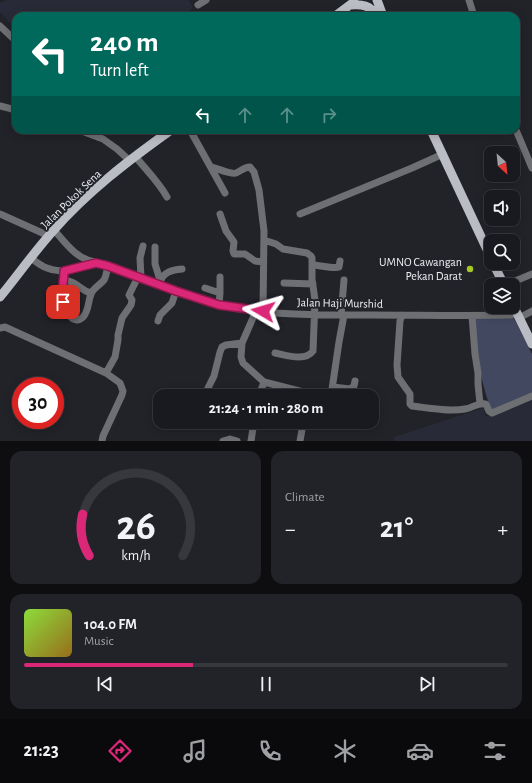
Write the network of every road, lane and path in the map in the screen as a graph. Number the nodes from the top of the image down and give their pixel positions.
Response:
1 (206, 0) edge
2 (469, 0) edge
3 (377, 1) edge
4 (353, 3) edge
5 (198, 4) dead end
6 (341, 12) edge
7 (374, 12) edge
8 (378, 12) edge
9 (381, 12) edge
10 (473, 12) edge
11 (0, 26) edge
12 (12, 37) edge
13 (0, 106) edge
14 (12, 109) edge
15 (89, 134) edge
16 (165, 134) edge
17 (192, 134) edge
18 (433, 134) edge
19 (518, 134) edge
20 (442, 154) junction
21 (132, 158) junction
22 (211, 167) junction
23 (532, 168) edge
24 (225, 193) dead end
25 (167, 197) dead end
26 (0, 214) edge
27 (220, 214) dead end
28 (300, 214) dead end
29 (51, 233) junction
30 (264, 240) junction
31 (484, 243) edge
32 (143, 246) dead end
33 (155, 247) dead end
34 (31, 258) junction
35 (340, 261) dead end
36 (263, 262) junction
37 (96, 263) junction
38 (312, 265) junction
39 (108, 266) junction
40 (182, 269) dead end
41 (64, 271) junction
42 (532, 274) edge
43 (220, 277) dead end
44 (140, 278) junction
45 (520, 279) edge
46 (64, 280) junction
47 (344, 280) dead end
48 (160, 282) junction
49 (284, 284) dead end
50 (313, 284) junction
51 (205, 288) dead end
52 (176, 291) junction
53 (91, 293) junction
54 (220, 293) junction
55 (0, 297) edge
56 (219, 305) junction
57 (259, 311) junction
58 (532, 311) edge
59 (520, 312) edge
60 (513, 314) edge
61 (517, 314) edge
62 (315, 315) junction
63 (343, 315) junction
64 (402, 315) junction
65 (472, 316) junction
66 (158, 321) dead end
67 (0, 328) edge
68 (532, 342) edge
69 (242, 343) junction
70 (275, 353) dead end
71 (106, 373) junction
72 (355, 381) dead end
73 (264, 382) junction
74 (333, 387) joint
75 (208, 388) dead end
76 (262, 389) edge
77 (291, 389) edge
78 (532, 396) edge
79 (480, 404) junction
80 (253, 429) edge
81 (302, 429) edge
82 (251, 440) edge
83 (102, 441) edge
84 (223, 441) edge
85 (237, 441) edge
86 (300, 441) edge

1 - 5 street
2 - 10 street
3 - 8 main road
3 - 9 main road
4 - 6 main road
4 - 7 main road
11 - 12 street
13 - 14 street
15 - 21 street
16 - 21 main road, Jalan Pokok Sena
17 - 22 street
18 - 20 main road
19 - 23 street
20 - 28 street
20 - 31 main road
21 - 25 street
21 - 29 main road, Jalan Pokok Sena
22 - 24 street
22 - 30 street
26 - 29 street
27 - 36 street
29 - 34 main road, Jalan Pokok Sena
29 - 37 street
30 - 36 street
30 - 38 street
32 - 44 street
33 - 48 street
34 - 41 street, Jalan Haji Murshid
34 - 55 main road, Jalan Pokok Sena
35 - 38 street
36 - 57 street
37 - 39 street, Jalan Haji Murshid
37 - 41 street, Jalan Haji Murshid
38 - 50 street
39 - 44 street, Jalan Haji Murshid
39 - 53 street
40 - 48 street
41 - 46 street
42 - 45 street
43 - 54 street
44 - 48 street, Jalan Haji Murshid
44 - 71 street
46 - 53 street
46 - 53 street
47 - 63 street
48 - 52 street, Jalan Haji Murshid
49 - 50 street
50 - 62 street
51 - 54 street
52 - 56 street, Jalan Haji Murshid
52 - 66 street
54 - 56 street
56 - 57 street, Jalan Haji Murshid
57 - 62 street, Jalan Haji Murshid
57 - 69 street
58 - 59 street
60 - 65 street, Jalan Haji Murshid
61 - 68 main road
62 - 63 street, Jalan Haji Murshid
62 - 70 street
63 - 64 street, Jalan Haji Murshid
63 - 74 street
64 - 65 street, Jalan Haji Murshid
64 - 79 street
65 - 79 street
67 - 71 street
69 - 73 street
69 - 75 street
71 - 83 street
72 - 74 street
73 - 76 street
73 - 77 street
78 - 79 street
80 - 82 street
81 - 86 street
84 - 85 street

